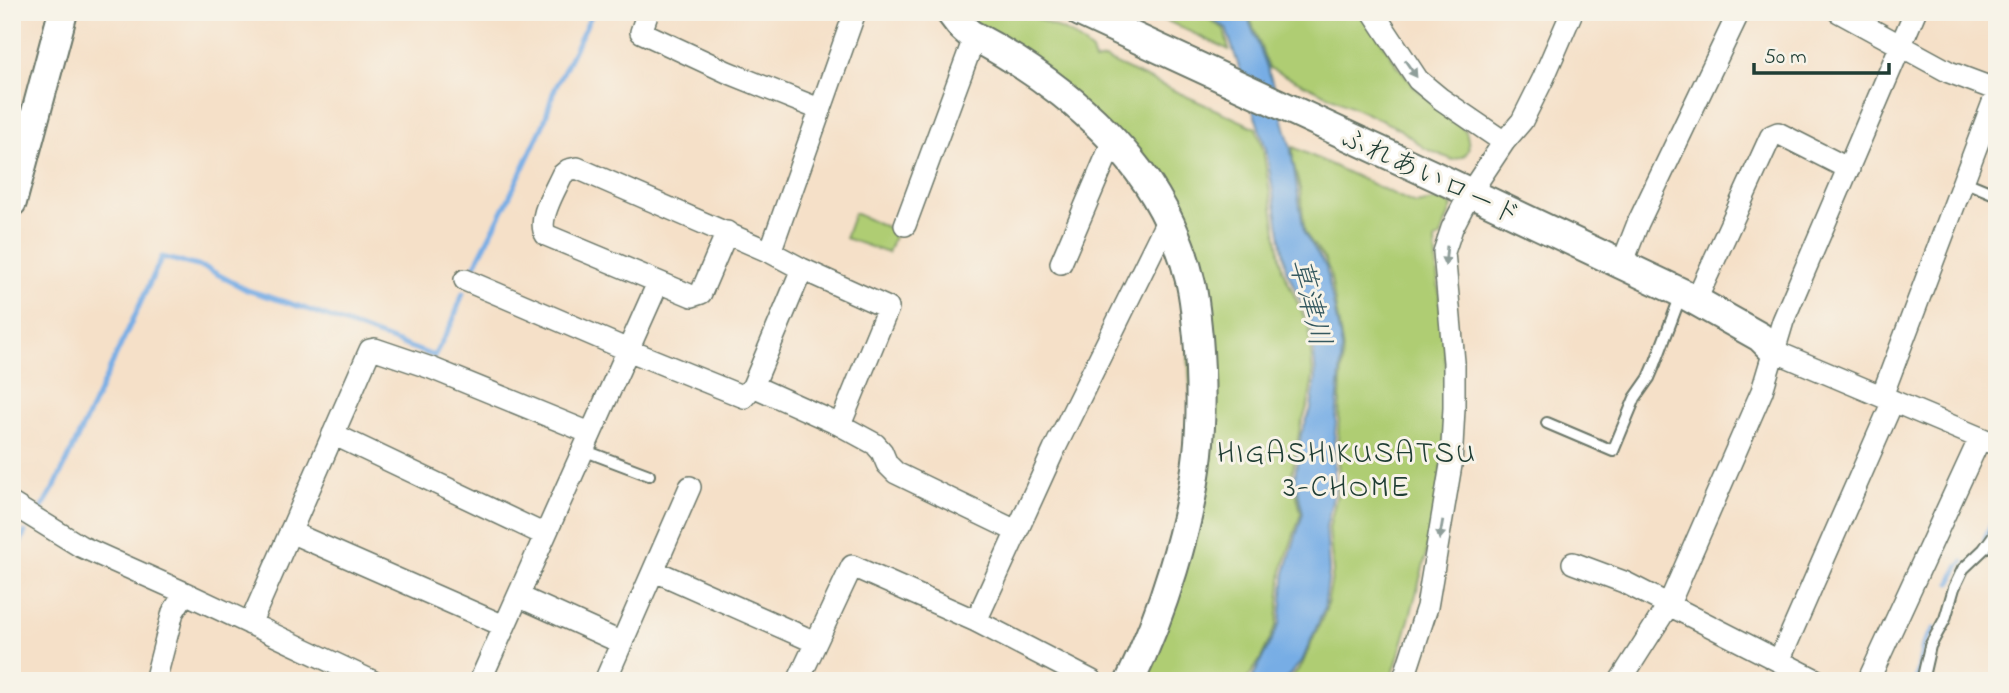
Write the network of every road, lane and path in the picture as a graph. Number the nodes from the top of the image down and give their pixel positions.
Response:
1 (63, 12) edge
2 (648, 12) edge
3 (855, 12) edge
4 (950, 12) edge
5 (1373, 12) edge
6 (1572, 12) edge
7 (1739, 12) edge
8 (1839, 12) edge
9 (1914, 12) edge
10 (1082, 13) edge
11 (975, 36) junction
12 (1901, 45) junction
13 (1997, 91) edge
14 (819, 109) junction
15 (1113, 141) junction
16 (1504, 142) junction
17 (1849, 169) junction
18 (1964, 181) junction
19 (1471, 193) junction
20 (1997, 195) edge
21 (12, 201) edge
22 (1168, 219) junction
23 (905, 225) dead end
24 (727, 232) junction
25 (769, 252) junction
26 (1061, 263) dead end
27 (1622, 264) junction
28 (802, 269) junction
29 (466, 279) dead end
30 (657, 283) junction
31 (1689, 296) junction
32 (628, 350) junction
33 (1774, 351) junction
34 (753, 386) junction
35 (1888, 399) junction
36 (1547, 424) dead end
37 (840, 425) junction
38 (333, 434) junction
39 (1988, 441) edge
40 (587, 442) junction
41 (649, 475) dead end
42 (690, 487) dead end
43 (12, 504) edge
44 (1997, 527) edge
45 (1016, 531) junction
46 (290, 532) junction
47 (545, 535) junction
48 (1573, 563) dead end
49 (655, 571) junction
50 (185, 593) junction
51 (518, 596) junction
52 (1669, 604) junction
53 (976, 621) junction
54 (250, 624) junction
55 (504, 626) junction
56 (816, 642) junction
57 (622, 643) junction
58 (1779, 661) junction
59 (487, 678) edge
60 (155, 681) edge
61 (372, 681) edge
62 (605, 681) edge
63 (798, 681) edge
64 (1092, 681) edge
65 (1130, 681) edge
66 (1403, 681) edge
67 (1620, 681) edge
68 (1818, 681) edge
69 (1868, 681) edge
70 (1922, 681) edge

1 - 21 street
2 - 14 street
3 - 14 street
4 - 11 street
5 -> 16 street
6 - 16 street
7 - 27 street
8 - 12 street
9 - 12 street
10 - 19 street, ふれあいロード
11 - 15 street
11 - 23 street
12 - 13 street
12 - 17 street
13 - 18 street
14 - 25 street
15 - 22 street
15 - 26 street
16 - 19 street
17 - 31 street
17 - 33 street
18 - 20 lane
18 - 35 street
19 - 27 street, ふれあいロード
19 -> 66 street
22 - 45 street
22 - 65 street
24 - 25 street
24 - 30 street
24 - 30 street
25 - 28 street
27 - 31 street, ふれあいロード
28 - 34 street
28 - 37 street
29 - 32 street
30 - 32 street
31 - 33 street, ふれあいロード
31 - 36 lane
32 - 34 street
32 - 40 street
33 - 35 street
33 - 52 street
34 - 37 street
35 - 39 street
35 - 58 street
37 - 45 street
38 - 40 street
38 - 46 street
38 - 47 street
39 - 69 street
40 - 41 lane
40 - 47 street
42 - 49 street
43 - 50 street
44 - 70 lane
45 - 53 street
46 - 54 street
46 - 55 street
47 - 51 street
48 - 52 street
49 - 56 street
49 - 57 street
50 - 54 street
50 - 60 street
51 - 55 street
51 - 57 street
52 - 58 street
52 - 67 street
53 - 56 street
53 - 64 street
54 - 61 street
55 - 59 street
56 - 63 street
57 - 62 street
58 - 68 street

